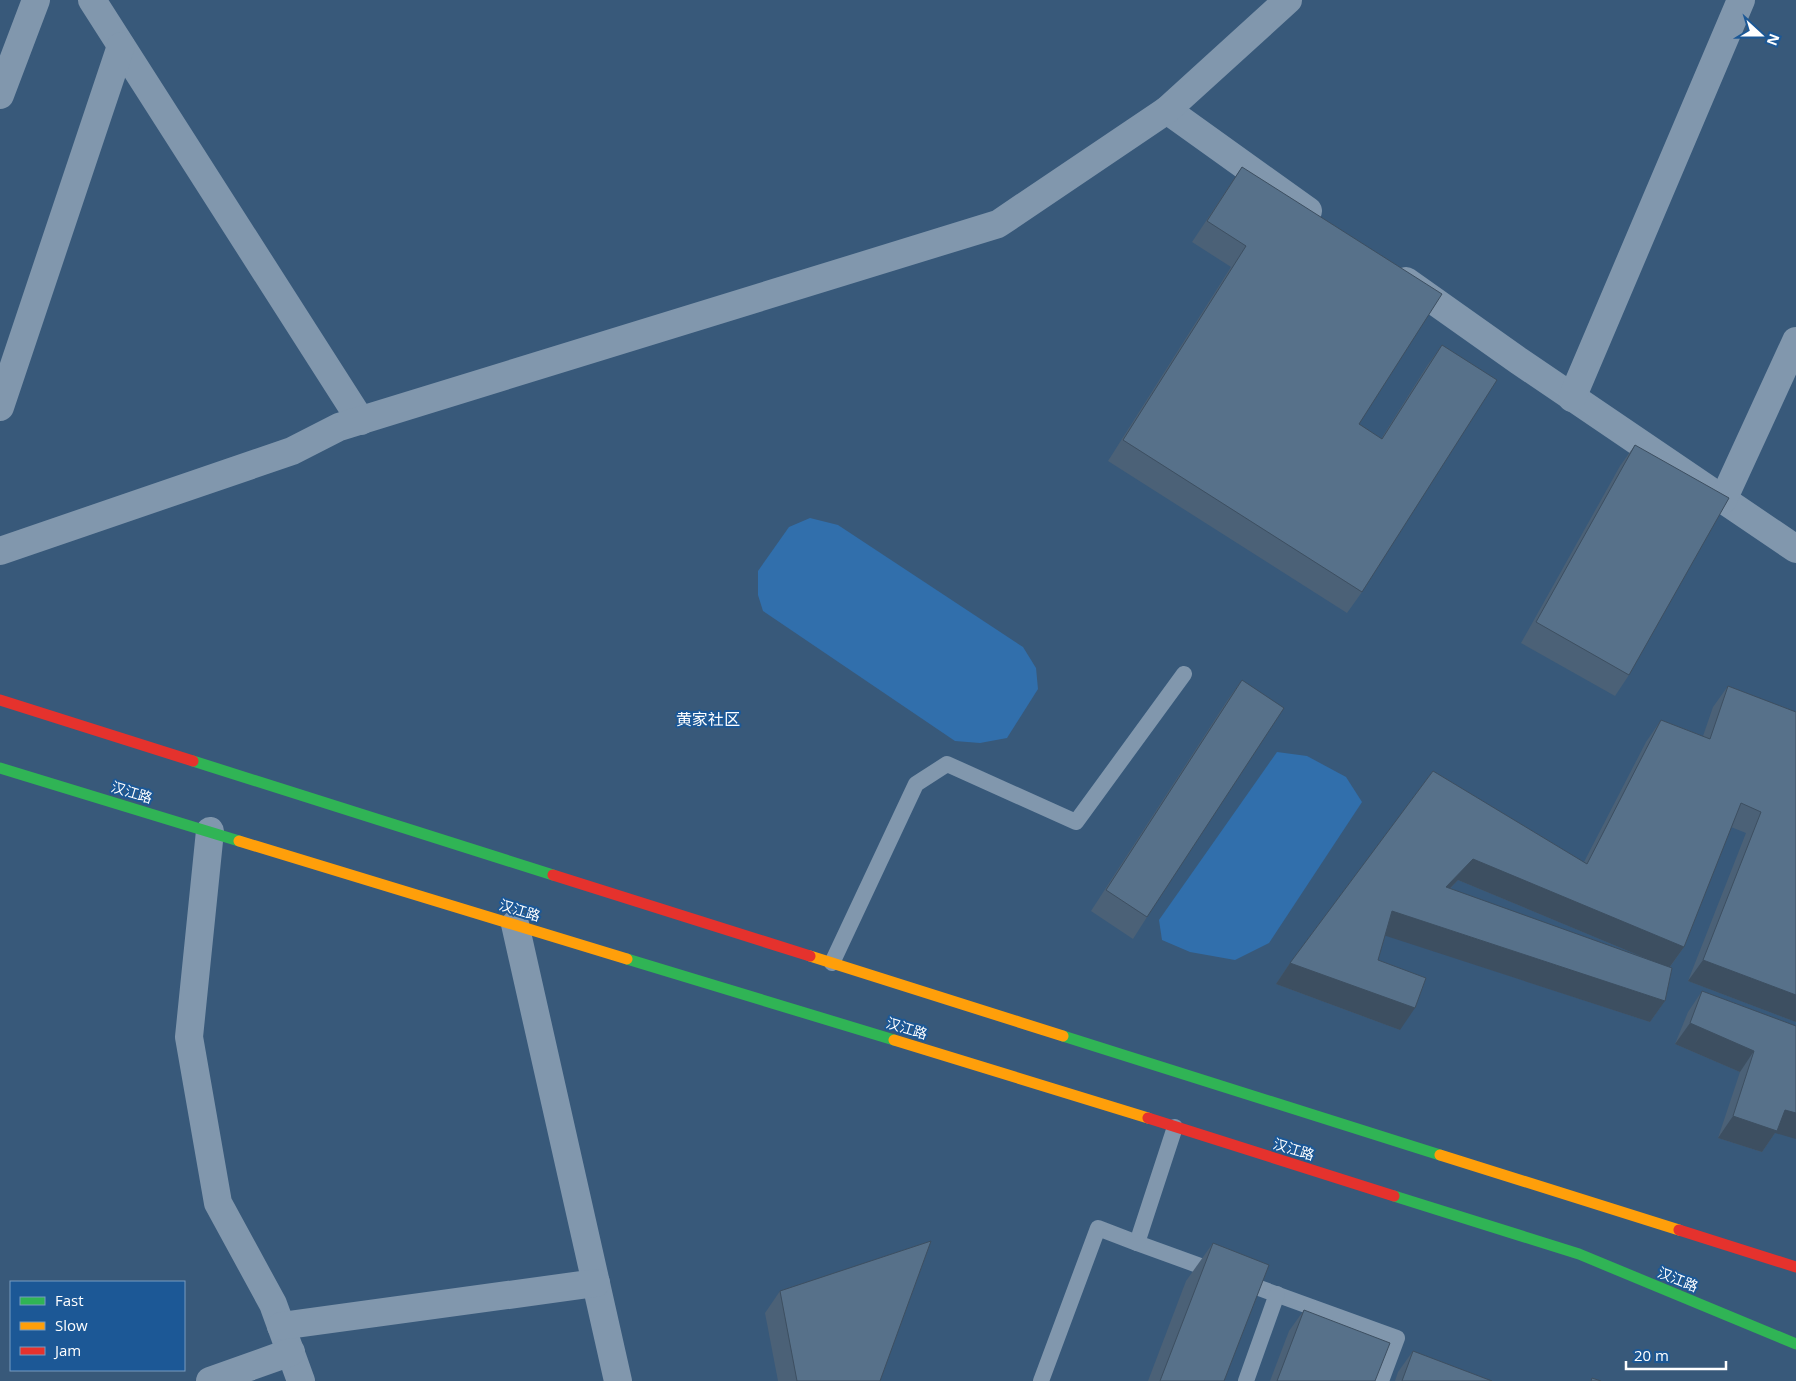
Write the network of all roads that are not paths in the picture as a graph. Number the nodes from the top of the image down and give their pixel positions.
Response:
1 (36, 0) edge
2 (92, 0) edge
3 (1288, 0) edge
4 (1740, 0) edge
5 (121, 46) junction
6 (0, 95) edge
7 (1166, 110) junction
8 (1327, 224) edge
9 (1383, 264) edge
10 (1796, 341) edge
11 (1572, 398) junction
12 (0, 407) edge
13 (361, 421) junction
14 (1722, 500) junction
15 (1796, 549) edge
16 (0, 551) edge
17 (1184, 674) dead end
18 (0, 700) edge
19 (0, 768) edge
20 (210, 832) junction
21 (515, 924) junction
22 (832, 963) junction
23 (1176, 1127) junction
24 (1137, 1243) junction
25 (1796, 1267) edge
26 (596, 1283) junction
27 (1277, 1294) junction
28 (282, 1326) junction
29 (1796, 1344) edge
30 (291, 1352) junction
31 (210, 1381) edge
32 (301, 1381) edge
33 (618, 1381) edge
34 (1041, 1381) edge
35 (1246, 1381) edge
36 (1381, 1381) edge

1 - 6 street
2 - 5 street
3 - 7 street
4 - 11 street
5 - 12 street
5 - 13 street
7 - 8 street
7 - 13 street
9 - 11 street
10 - 14 street
11 - 14 street
13 - 16 street
14 - 15 street
17 - 22 lane
18 - 22 main road
19 - 20 main road, 汉江路
20 - 21 main road, 汉江路
20 - 28 street
21 - 23 main road, 汉江路
21 - 26 street
22 - 25 main road
23 - 24 lane
23 - 29 main road, 汉江路
24 - 27 lane
24 - 34 lane
26 - 28 street
26 - 33 street
27 - 35 lane
27 - 36 lane
28 - 30 street
30 - 31 street
30 - 32 street

